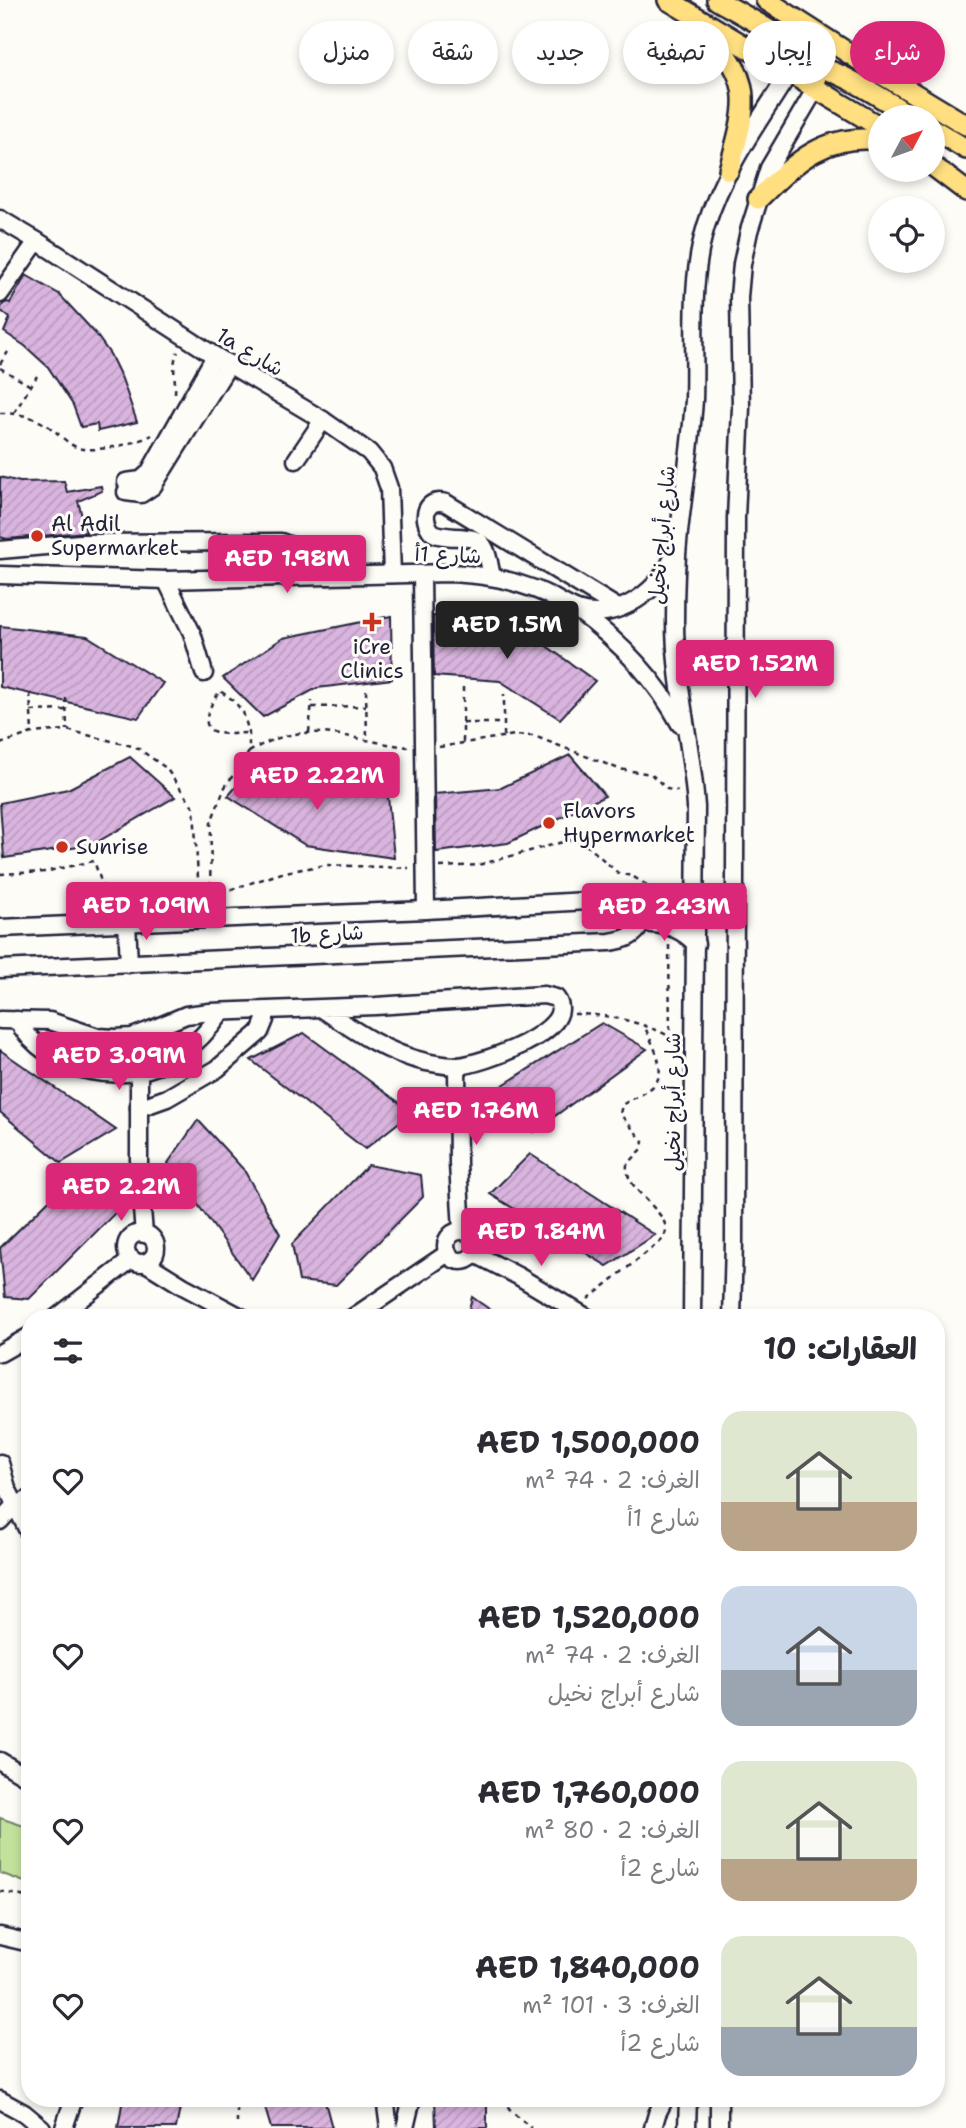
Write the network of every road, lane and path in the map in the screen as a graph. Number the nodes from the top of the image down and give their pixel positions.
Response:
1 (668, 0) edge
2 (717, 0) edge
3 (766, 0) edge
4 (690, 13) junction
5 (752, 21) edge
6 (743, 44) edge
7 (836, 74) edge
8 (783, 84) edge
9 (810, 84) edge
10 (815, 84) edge
11 (816, 88) junction
12 (892, 105) edge
13 (868, 120) edge
14 (966, 125) edge
15 (945, 136) edge
16 (868, 140) edge
17 (966, 149) edge
18 (729, 170) junction
19 (945, 175) edge
20 (966, 191) edge
21 (758, 199) junction
22 (0, 219) edge
23 (37, 240) junction
24 (0, 294) edge
25 (187, 337) junction
26 (8, 352) dead end
27 (222, 360) junction
28 (0, 366) edge
29 (37, 376) dead end
30 (31, 386) junction
31 (172, 403) dead end
32 (0, 413) edge
33 (14, 413) junction
34 (323, 421) junction
35 (155, 433) dead end
36 (296, 460) dead end
37 (127, 487) dead end
38 (679, 533) junction
39 (0, 550) edge
40 (392, 574) junction
41 (422, 574) junction
42 (0, 575) edge
43 (327, 576) junction
44 (492, 578) junction
45 (166, 580) junction
46 (618, 608) junction
47 (577, 610) junction
48 (204, 673) dead end
49 (463, 686) dead end
50 (366, 690) dead end
51 (30, 693) dead end
52 (505, 694) dead end
53 (66, 698) dead end
54 (312, 701) dead end
55 (312, 706) junction
56 (366, 706) junction
57 (67, 710) junction
58 (31, 711) junction
59 (463, 723) junction
60 (504, 723) junction
61 (67, 730) junction
62 (309, 732) junction
63 (32, 733) junction
64 (249, 733) junction
65 (686, 735) junction
66 (504, 736) junction
67 (367, 740) junction
68 (0, 744) edge
69 (463, 744) junction
70 (424, 747) junction
71 (249, 752) junction
72 (695, 789) junction
73 (426, 868) junction
74 (0, 874) edge
75 (696, 892) junction
76 (199, 896) junction
77 (210, 896) junction
78 (426, 911) junction
79 (641, 920) junction
80 (664, 921) junction
81 (127, 922) junction
82 (0, 928) edge
83 (695, 944) junction
84 (129, 964) junction
85 (0, 970) edge
86 (321, 1008) junction
87 (265, 1011) junction
88 (222, 1012) junction
89 (561, 1014) junction
90 (8, 1020) edge
91 (644, 1025) junction
92 (670, 1036) junction
93 (694, 1050) junction
94 (457, 1066) junction
95 (138, 1071) junction
96 (139, 1108) junction
97 (462, 1230) junction
98 (144, 1234) junction
99 (447, 1253) junction
100 (475, 1254) junction
101 (139, 1261) junction
102 (69, 1309) edge
103 (226, 1309) edge
104 (365, 1309) edge
105 (573, 1309) edge
106 (586, 1309) edge
107 (690, 1309) edge
108 (732, 1309) edge
109 (21, 1341) edge
110 (0, 1353) edge
111 (0, 1463) edge
112 (21, 1500) edge
113 (21, 1503) edge
114 (0, 1521) edge
115 (0, 1760) edge
116 (21, 1773) edge
117 (0, 1891) edge
118 (21, 1896) edge
119 (0, 1936) edge
120 (21, 1941) edge
121 (0, 2100) edge
122 (71, 2107) edge
123 (237, 2107) edge
124 (386, 2107) edge
125 (410, 2107) edge
126 (508, 2107) edge
127 (660, 2107) edge
128 (688, 2107) edge
129 (719, 2107) edge
130 (42, 2128) edge
131 (64, 2128) edge
132 (237, 2128) edge
133 (389, 2128) edge
134 (405, 2128) edge
135 (531, 2128) edge
136 (653, 2128) edge
137 (687, 2128) edge
138 (719, 2128) edge

1 - 4 main road
2 - 5 main road
3 - 14 main road
4 - 6 main road
4 - 18 main road
7 - 12 main road
8 - 18 street, شارع أبراج نخيل
9 - 11 main road
10 - 11 main road
11 - 13 main road
11 - 21 street
15 - 17 main road
16 - 21 main road
18 - 38 street, شارع أبراج نخيل
19 - 20 main road
21 - 108 street
22 - 23 street, 1a شارع
23 - 24 street
23 - 25 street, 1a شارع
25 - 27 street, 1a شارع
25 - 31 path
26 - 28 path
27 - 34 street, 1a شارع
27 - 37 street
28 - 30 path
29 - 30 path
30 - 33 path
32 - 33 path
33 - 35 path
34 - 36 street
34 - 40 street, 1a شارع
38 - 46 street, شارع 1أ
38 - 65 street, شارع أبراج نخيل
39 - 43 street
40 - 41 street, شارع 1أ
40 - 43 street, شارع 1أ
41 - 44 street, شارع 1أ
41 - 70 street
42 - 45 street, شارع 1أ
43 - 45 street, شارع 1أ
44 - 46 street
44 - 47 street, شارع 1أ
45 - 48 street
46 - 47 street, شارع 1أ
47 - 65 street
49 - 59 path
50 - 56 path
51 - 58 path
52 - 60 path
53 - 57 path
54 - 55 path
55 - 56 path
55 - 62 path
56 - 67 path
57 - 58 path
57 - 61 path
58 - 63 path
59 - 60 path
59 - 69 path
60 - 66 path
61 - 63 path
61 - 76 path
62 - 67 path
62 - 71 path
63 - 68 path
64 - 64 path
64 - 71 path
65 - 72 street, شارع أبراج نخيل
66 - 69 path
66 - 72 path
67 - 70 path
69 - 70 path
70 - 73 street
71 - 77 path
72 - 75 street, شارع أبراج نخيل
73 - 77 path
73 - 78 street
73 - 80 path
74 - 76 path
75 - 80 street
75 - 83 street, شارع أبراج نخيل
76 - 77 path
78 - 79 street, 1b شارع
78 - 81 street, 1b شارع
79 - 80 street
79 - 84 street, 1b شارع
80 - 83 street
80 - 92 path
81 - 82 street, 1b شارع
81 - 84 street
83 - 93 street, شارع أبراج نخيل
84 - 85 street, 1b شارع
86 - 87 street
86 - 89 street
86 - 94 street
87 - 88 street
87 - 96 street
88 - 90 street
88 - 95 street
89 - 91 path
89 - 94 street
90 - 95 street
91 - 92 path
91 - 106 path
92 - 93 path
93 - 107 street, شارع أبراج نخيل
94 - 97 street
95 - 96 street
96 - 98 street
97 - 99 street
97 - 100 street
98 - 101 street
98 - 101 street
99 - 100 street
99 - 104 street
100 - 105 street
101 - 102 street
101 - 103 street
109 - 110 street
111 - 112 street
113 - 114 street
115 - 116 street
117 - 118 path
119 - 120 street
121 - 130 street
122 - 131 street
123 - 132 path
124 - 133 street
125 - 134 street
126 - 135 path
127 - 136 street
128 - 137 street
129 - 138 street

